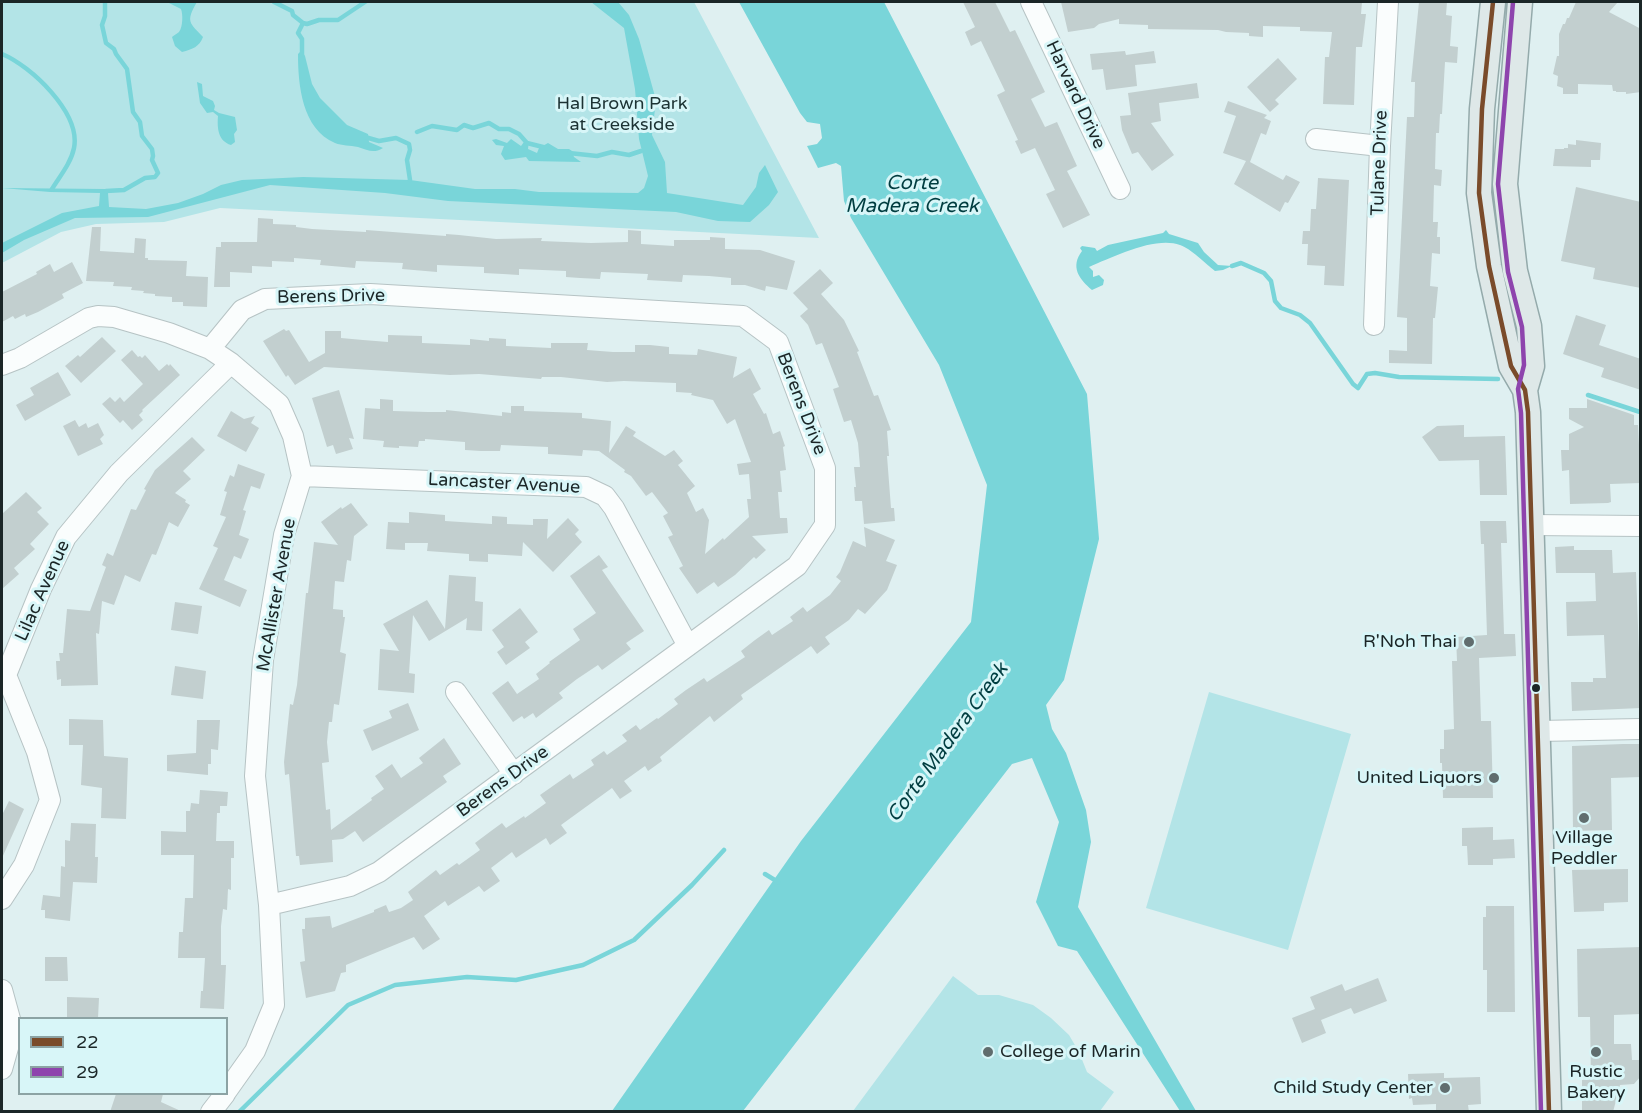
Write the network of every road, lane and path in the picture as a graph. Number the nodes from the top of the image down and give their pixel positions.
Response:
1 (1031, 2) edge
2 (1388, 2) edge
3 (1493, 2) edge
4 (1520, 2) edge
5 (1316, 139) dead end
6 (1380, 146) junction
7 (1120, 189) dead end
8 (1487, 252) junction
9 (1374, 325) dead end
10 (210, 350) junction
11 (231, 363) junction
12 (2, 365) edge
13 (1533, 366) junction
14 (1525, 390) junction
15 (302, 476) junction
16 (1531, 525) junction
17 (1641, 526) edge
18 (688, 646) junction
19 (4, 673) edge
20 (456, 692) dead end
21 (1641, 729) edge
22 (1539, 731) junction
23 (514, 774) junction
24 (2, 899) edge
25 (269, 905) junction
26 (2, 990) edge
27 (2, 1069) edge
28 (228, 1090) edge
29 (224, 1095) edge
30 (211, 1112) edge
31 (1549, 1112) edge

1 - 7 street, Harvard Drive
2 - 6 street, Tulane Drive
3 - 8 main road
4 - 13 main road
5 - 6 street
6 - 9 street, Tulane Drive
8 - 13 main road
8 - 14 main road
10 - 11 street
10 - 12 street
10 - 18 street, Berens Drive
11 - 15 street
11 - 19 street, Lilac Avenue
13 - 14 main road
14 - 16 main road
15 - 18 street, Lancaster Avenue
15 - 25 street, McAllister Avenue
16 - 17 street
16 - 22 main road
18 - 23 street, Berens Drive
19 - 24 street, Lilac Avenue
20 - 23 street
21 - 22 street
22 - 31 main road
23 - 25 street, Berens Drive
25 - 28 street, McAllister Avenue
26 - 27 street
29 - 30 street, McAllister Avenue

